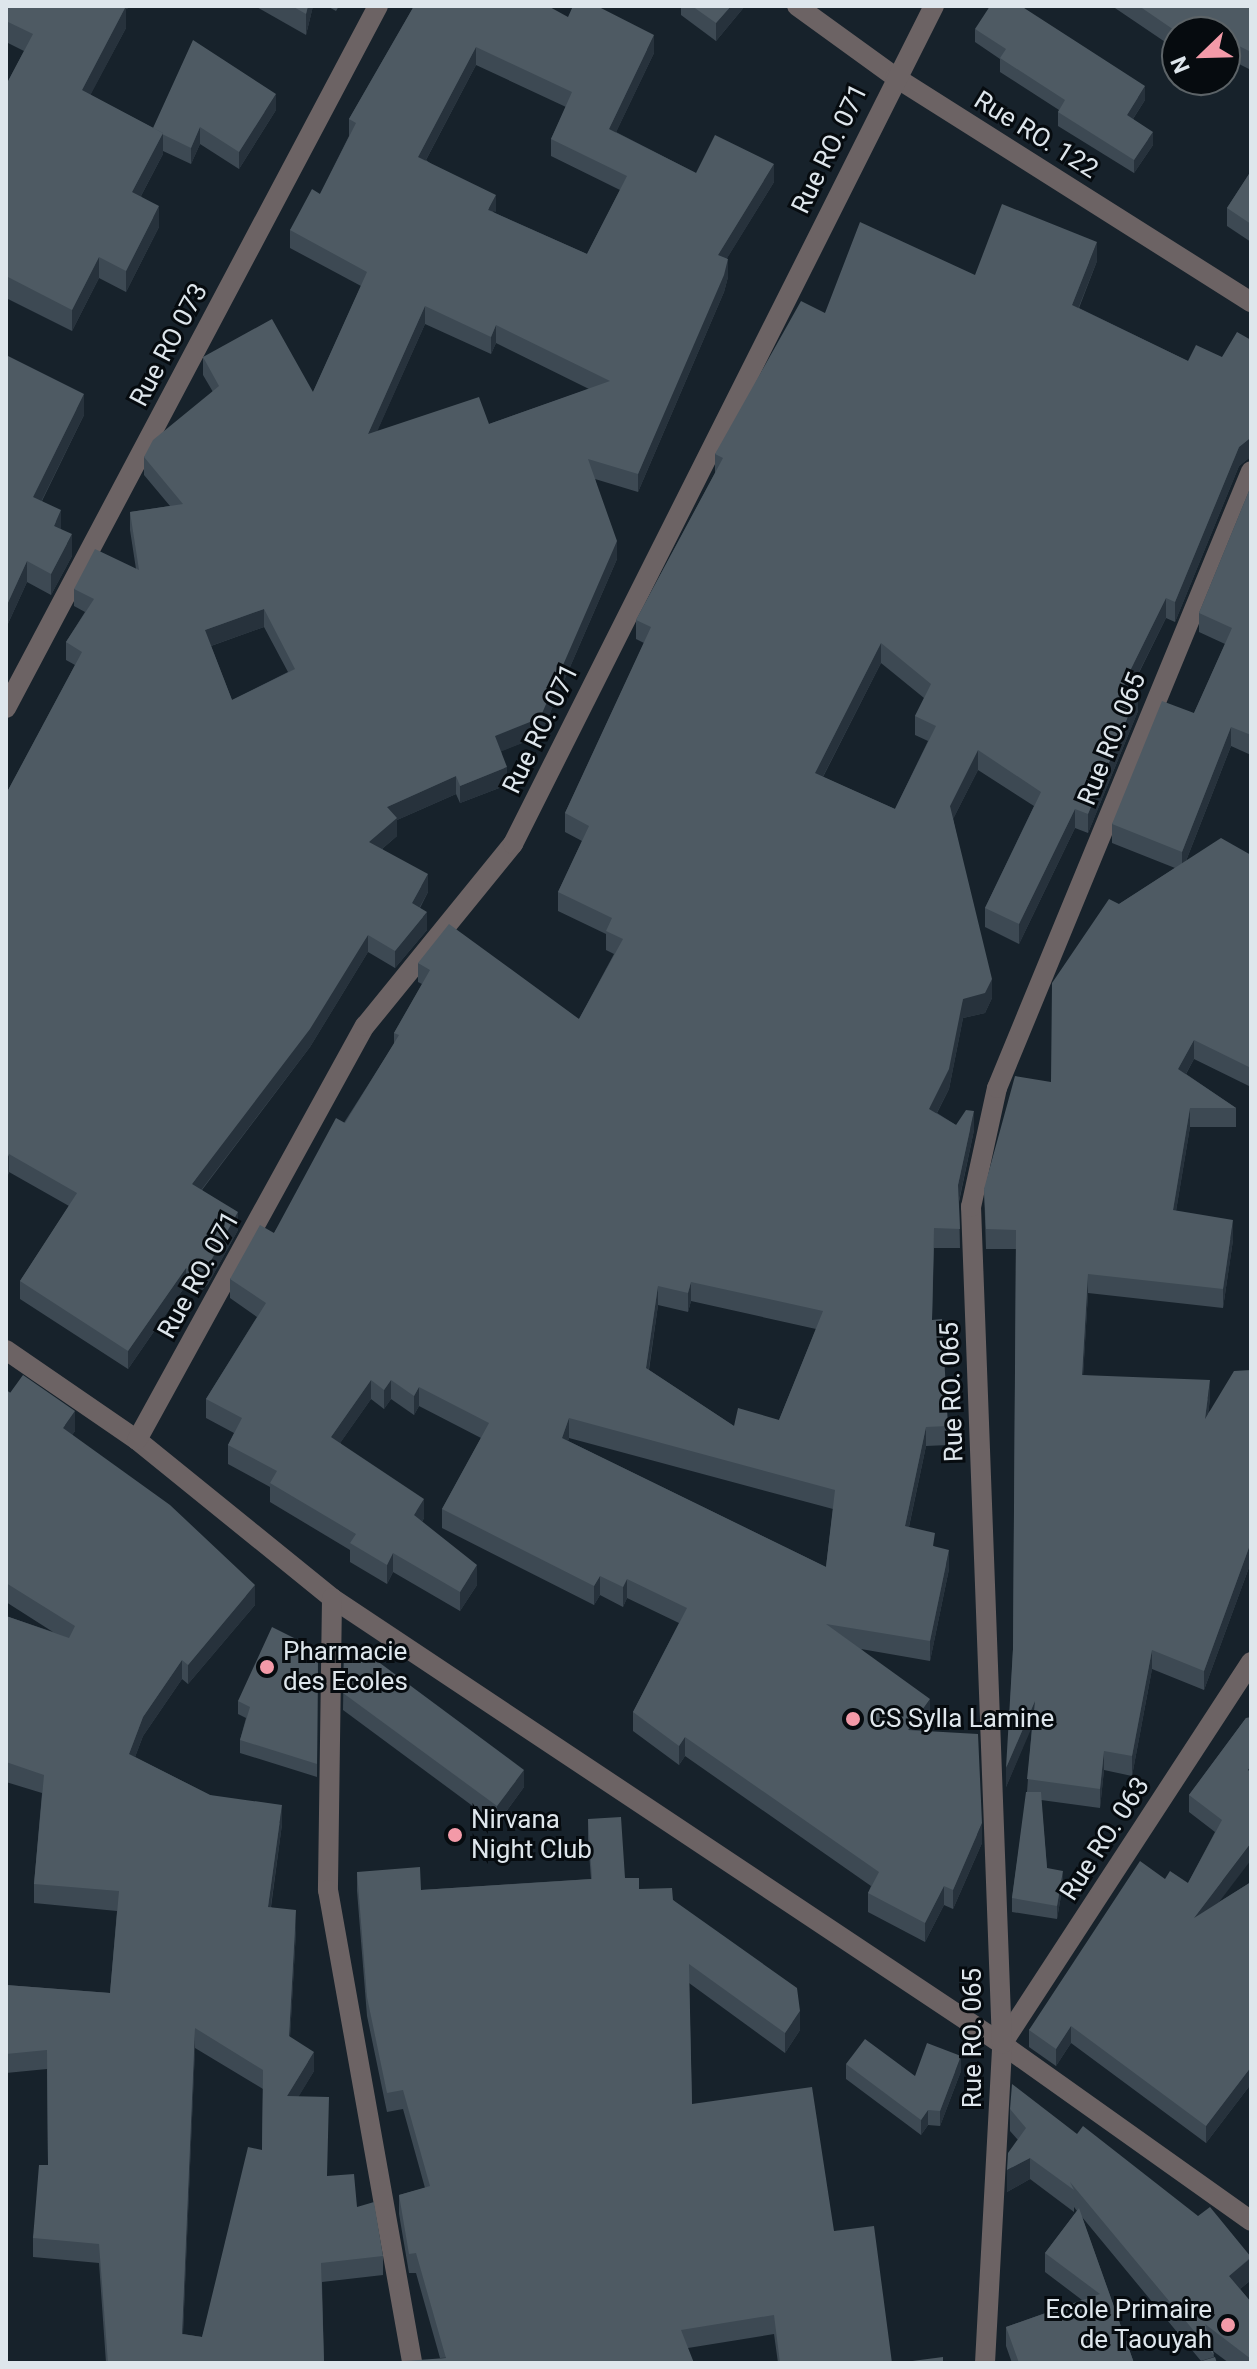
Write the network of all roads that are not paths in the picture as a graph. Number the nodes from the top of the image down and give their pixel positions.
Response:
1 (378, 6) edge
2 (797, 6) edge
3 (934, 6) edge
4 (895, 77) junction
5 (1251, 302) edge
6 (1251, 471) edge
7 (6, 708) edge
8 (6, 1350) edge
9 (137, 1440) junction
10 (332, 1598) junction
11 (1251, 1662) edge
12 (1002, 2044) junction
13 (1251, 2221) edge
14 (412, 2363) edge
15 (985, 2363) edge

1 - 7 street, Rue RO 073
2 - 4 street, Rue RO. 122
3 - 4 street, Rue RO. 071
4 - 5 street, Rue RO. 122
4 - 9 street, Rue RO. 071
6 - 12 street, Rue RO. 065
8 - 9 street
9 - 10 street
10 - 12 street
10 - 14 street
11 - 12 street, Rue RO. 063
12 - 13 street
12 - 15 street, Rue RO. 065

